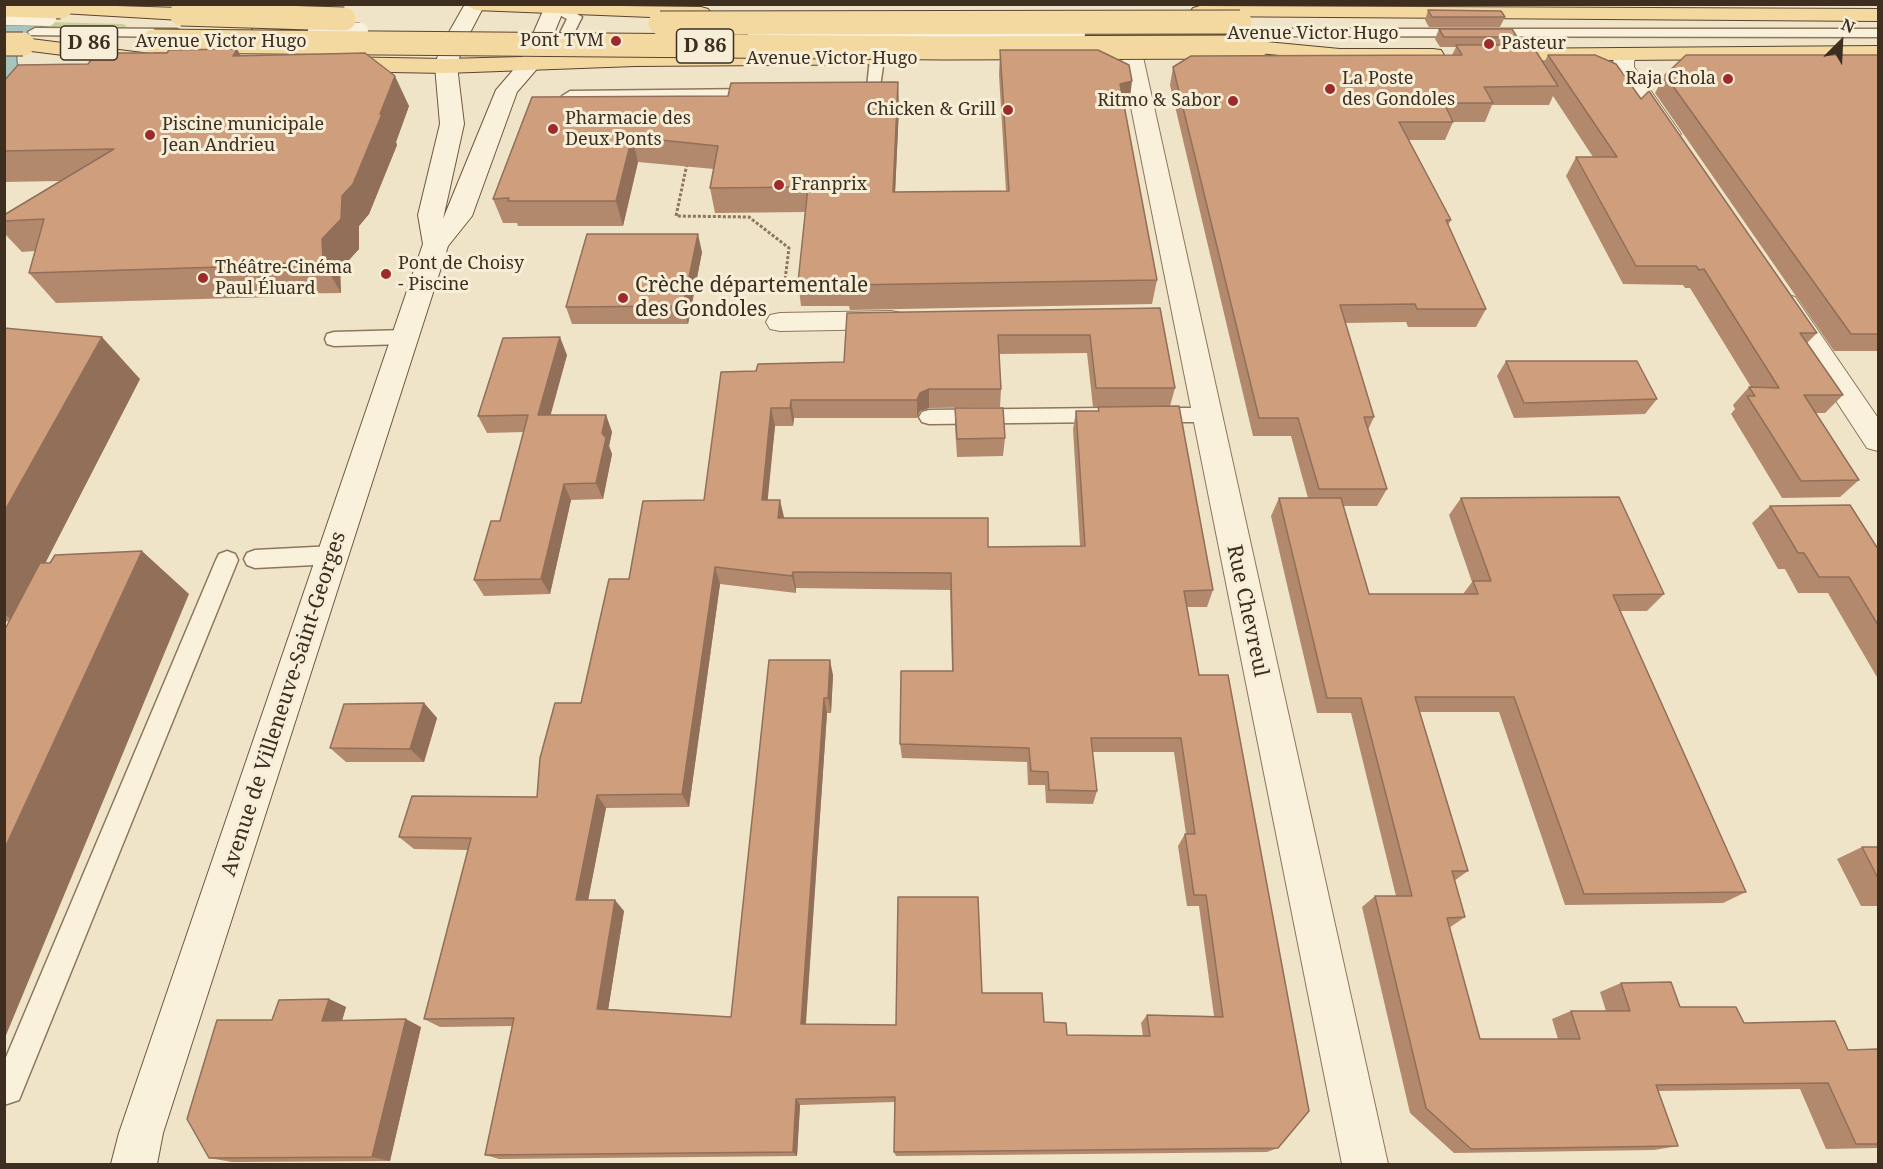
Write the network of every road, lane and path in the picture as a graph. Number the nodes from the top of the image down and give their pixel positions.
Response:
1 (88, 4) edge
2 (475, 4) edge
3 (4, 5) edge
4 (555, 6) edge
5 (1597, 8) edge
6 (55, 12) junction
7 (1378, 13) junction
8 (1878, 15) edge
9 (4, 17) edge
10 (372, 20) dead end
11 (443, 21) dead end
12 (316, 31) junction
13 (4, 32) edge
14 (1878, 33) edge
15 (1246, 34) junction
16 (14, 44) edge
17 (1878, 52) edge
18 (1367, 55) junction
19 (1449, 55) edge
20 (1472, 55) edge
21 (1629, 55) junction
22 (1132, 57) junction
23 (877, 59) junction
24 (531, 63) junction
25 (446, 66) junction
26 (840, 92) edge
27 (771, 93) edge
28 (570, 96) edge
29 (1684, 155) edge
30 (687, 164) edge
31 (436, 244) junction
32 (1771, 283) edge
33 (920, 320) edge
34 (780, 322) joint
35 (406, 337) junction
36 (333, 339) dead end
37 (1206, 415) junction
38 (929, 417) dead end
39 (1878, 440) edge
40 (334, 555) junction
41 (255, 559) dead end
42 (227, 560) dead end
43 (4, 1090) edge
44 (134, 1164) edge
45 (1365, 1164) edge

1 - 6 main road, D 86
2 - 4 main road, Avenue Victor Hugo / D 86
2 - 25 main road
3 - 6 main road, D 86, bridge
4 - 7 main road, Avenue Victor Hugo / D 86
4 - 24 main road, Avenue de Villeneuve-Saint-Georges
5 - 7 main road, Avenue Victor Hugo / D 86
5 - 8 main road, Avenue Victor Hugo / D 86
6 - 9 lane, bridge
6 - 10 main road, Avenue Victor Hugo / D 86, bridge
6 - 12 lane, D 86
7 - 15 main road, Avenue Victor Hugo / D 86
11 - 15 main road, Avenue Victor Hugo / D 86, bridge
12 - 13 lane, D 86
12 - 15 lane, Avenue Victor Hugo, bridge
14 - 15 lane, Avenue Victor Hugo
15 - 16 main road, Avenue Victor Hugo / D 86, bridge
15 - 18 main road, Avenue Victor Hugo / D 86
16 - 25 main road, Avenue Victor Hugo / D 86
17 - 21 main road
18 - 19 main road, Avenue Victor Hugo / D 86
18 - 22 main road, Avenue Victor Hugo / D 86
20 - 21 main road
21 - 29 main road
22 - 23 main road, Avenue Victor Hugo / D 86
22 - 37 main road, Rue Chevreul
23 - 24 main road, Avenue Victor Hugo / D 86
23 - 26 lane
24 - 25 main road, Avenue Victor Hugo / D 86
24 - 31 main road, Avenue de Villeneuve-Saint-Georges
25 - 31 main road, Avenue de Villeneuve-Saint-Georges
27 - 28 lane
30 - 34 path
31 - 35 main road, Avenue de Villeneuve-Saint-Georges
32 - 39 main road
33 - 34 main road
35 - 36 lane
35 - 40 main road, Avenue de Villeneuve-Saint-Georges
37 - 38 lane
37 - 45 main road, Rue Chevreul
40 - 41 lane
40 - 44 main road, Avenue de Villeneuve-Saint-Georges
42 - 43 lane

